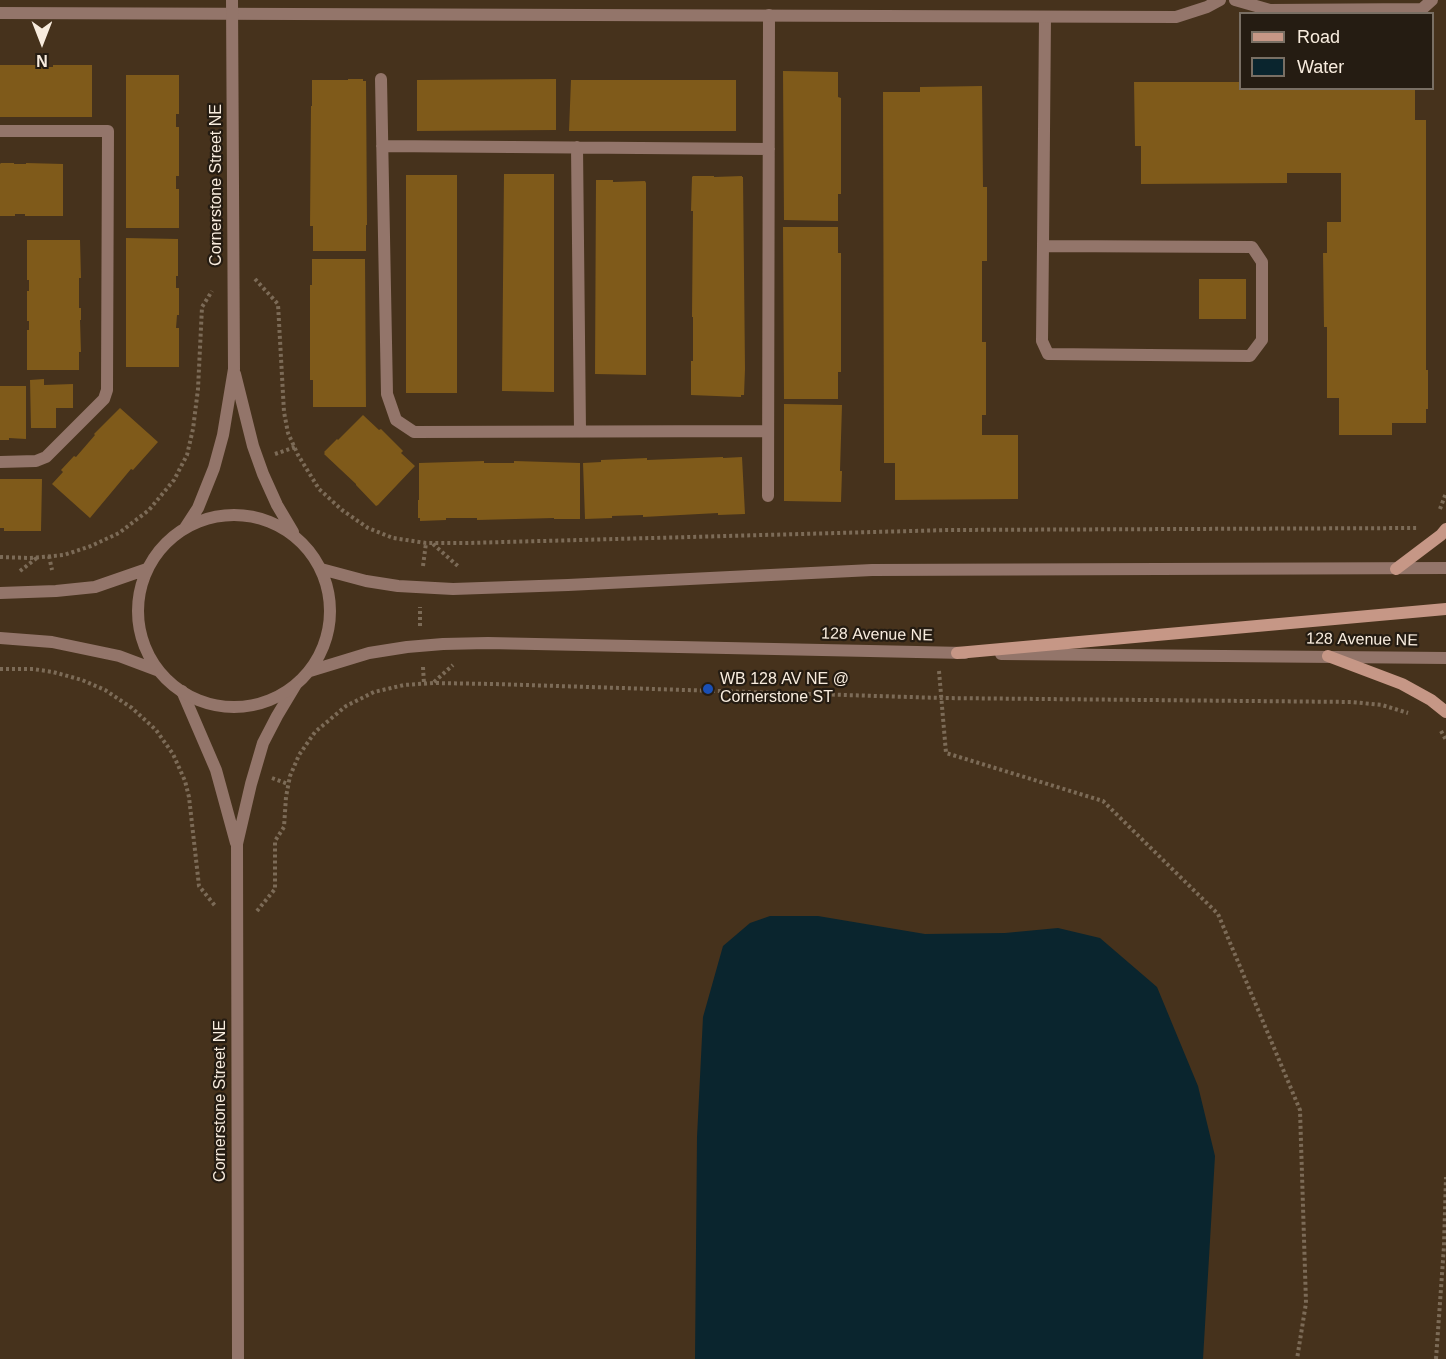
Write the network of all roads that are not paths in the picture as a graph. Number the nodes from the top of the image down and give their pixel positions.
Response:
1 (1221, 0) edge
2 (1235, 0) edge
3 (1432, 0) edge
4 (232, 6) edge
5 (0, 13) edge
6 (769, 15) junction
7 (1045, 16) junction
8 (381, 80) dead end
9 (0, 131) edge
10 (382, 146) junction
11 (577, 147) junction
12 (769, 149) junction
13 (1043, 246) junction
14 (234, 369) junction
15 (580, 431) junction
16 (768, 431) junction
17 (0, 462) edge
18 (768, 496) dead end
19 (184, 529) junction
20 (1446, 529) edge
21 (295, 535) junction
22 (1396, 568) junction
23 (1446, 568) edge
24 (147, 569) junction
25 (321, 569) junction
26 (0, 593) edge
27 (1446, 609) edge
28 (0, 638) edge
29 (957, 653) junction
30 (1328, 657) junction
31 (1446, 658) edge
32 (159, 671) junction
33 (310, 671) junction
34 (295, 686) junction
35 (182, 691) junction
36 (1446, 712) edge
37 (237, 844) junction
38 (238, 1359) edge

1 - 7 street
2 - 3 street
4 - 5 street
4 - 6 street
4 - 14 street, Cornerstone Street NE
6 - 7 street
6 - 12 street
7 - 13 street
8 - 10 street
9 - 17 street
10 - 11 street
10 - 15 street
11 - 12 street
11 - 15 street
12 - 16 street
13 - 13 street
14 - 19 street, Cornerstone Street NE
14 - 21 street, Cornerstone Street NE
15 - 16 street
16 - 18 street
19 - 21 street
19 - 24 street
20 - 22 main road
21 - 25 street
22 - 23 street
22 - 25 street
24 - 26 street
24 - 32 street
25 - 33 street
27 - 29 main road
28 - 32 street
29 - 30 street, 128 Avenue NE
29 - 33 street, 128 Avenue NE
30 - 31 street, 128 Avenue NE
30 - 36 main road
32 - 35 street
33 - 34 street
34 - 35 street
34 - 37 street, Cornerstone Street NE
35 - 37 street, Cornerstone Street NE
37 - 38 street, Cornerstone Street NE

